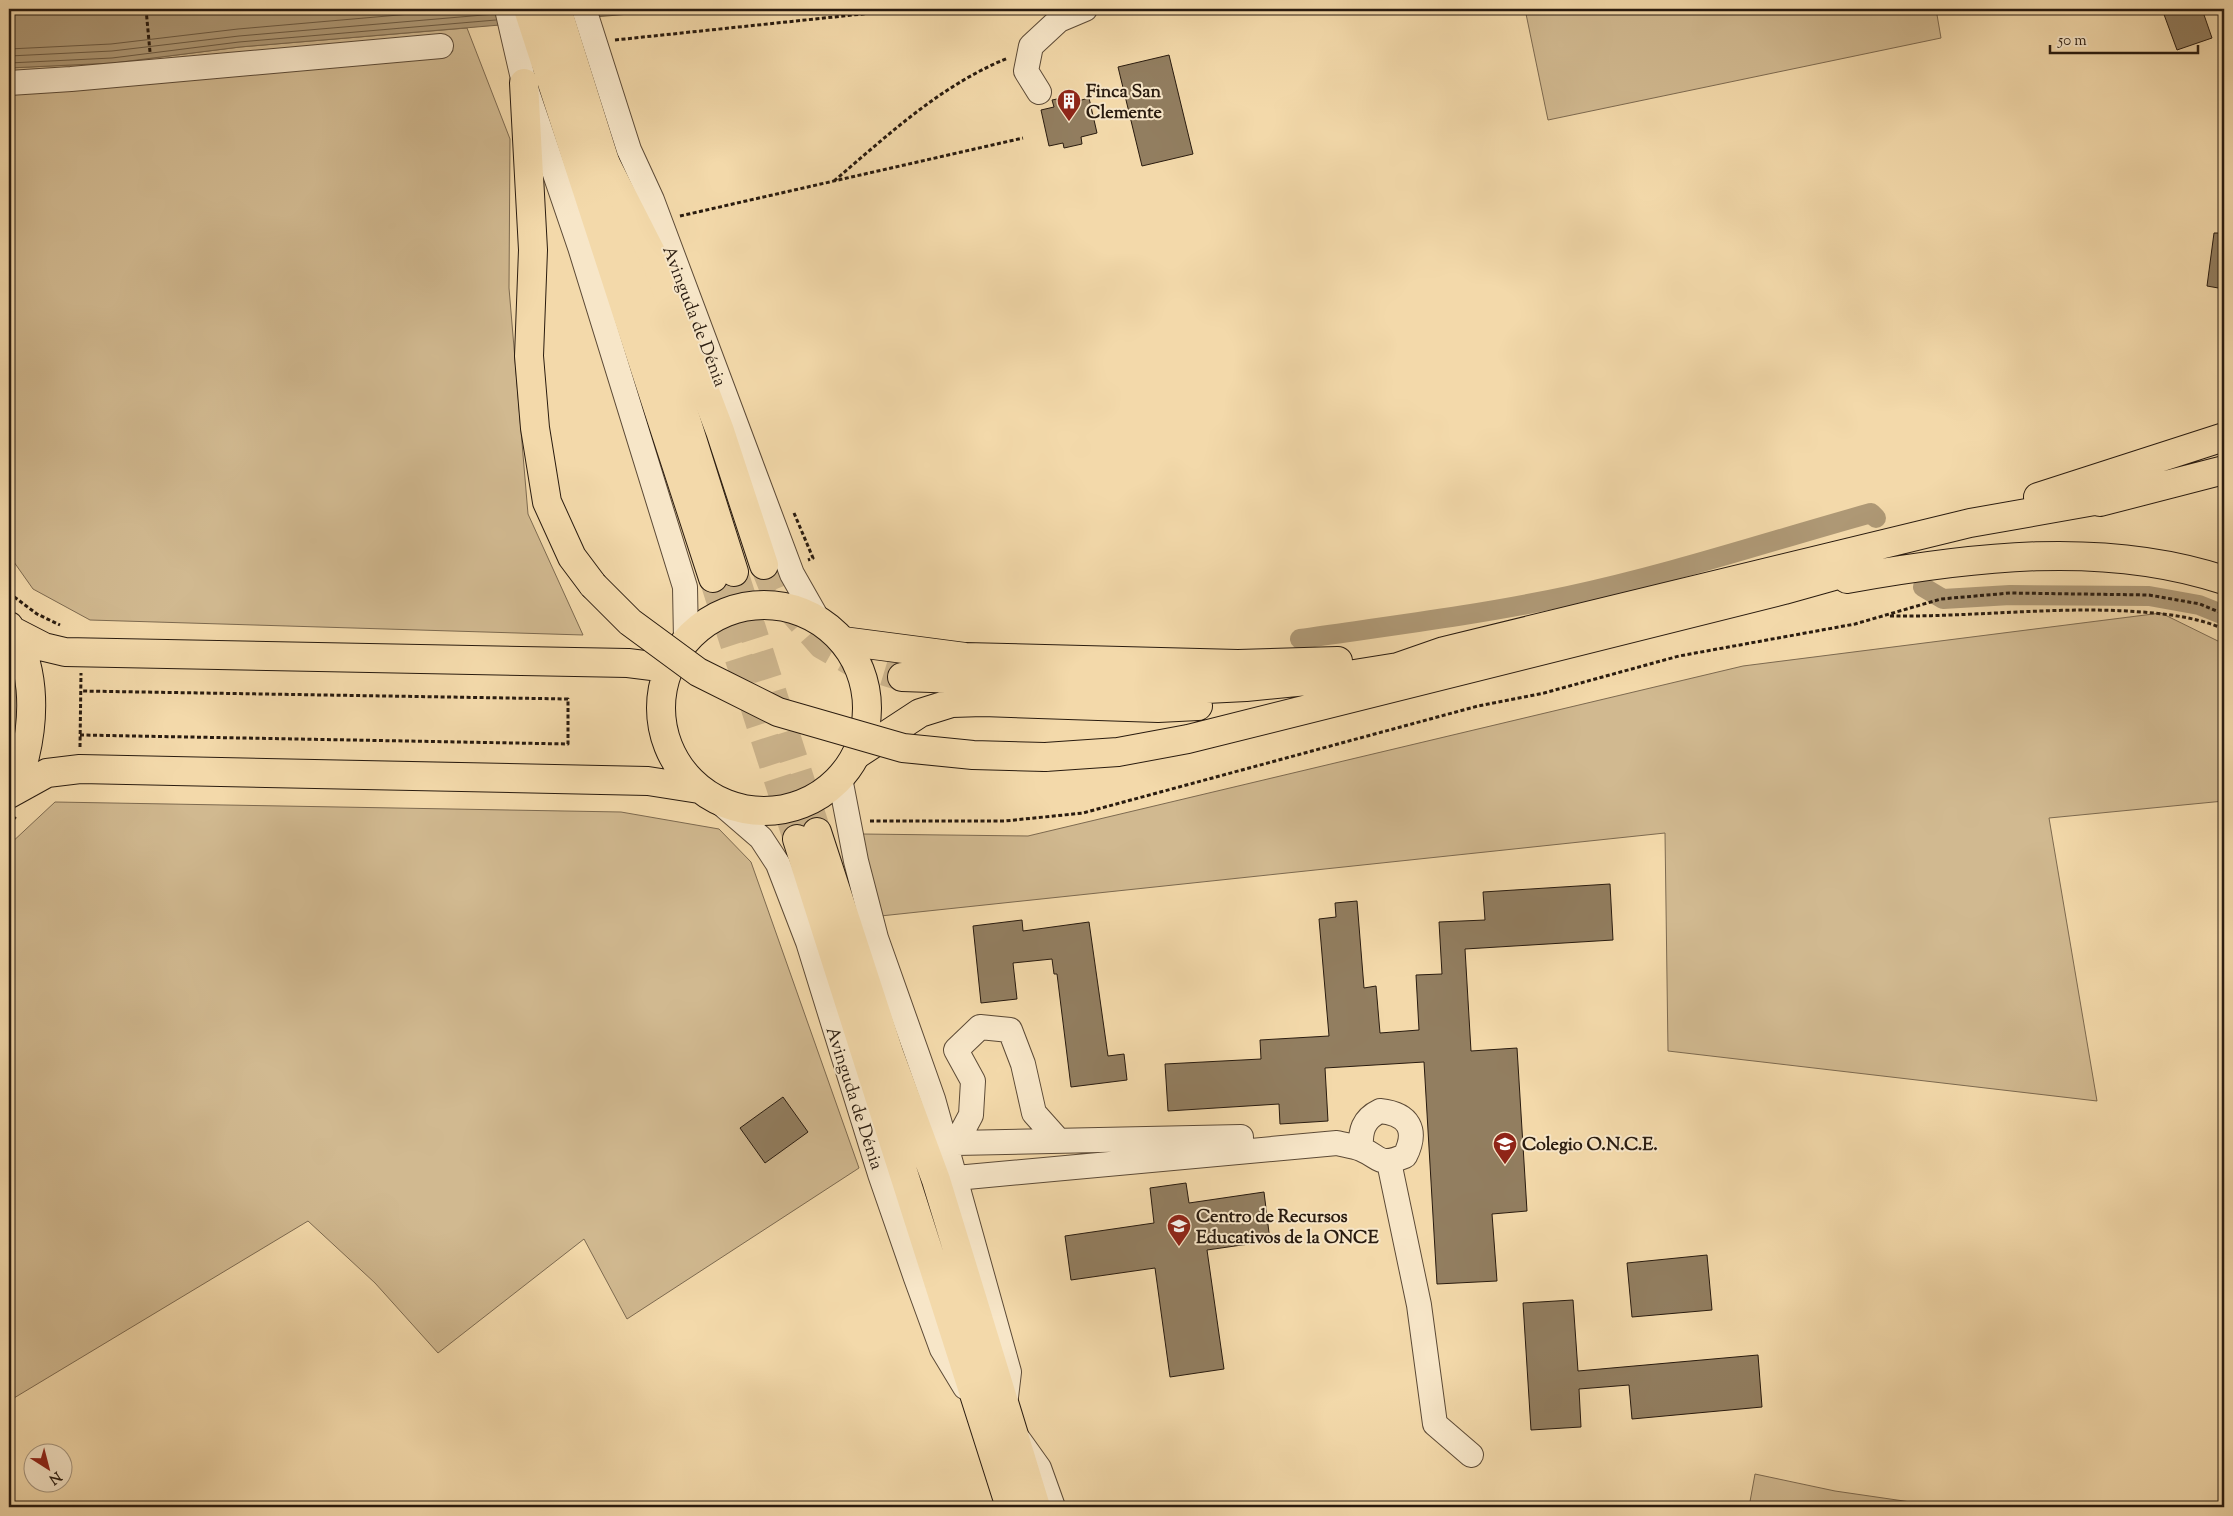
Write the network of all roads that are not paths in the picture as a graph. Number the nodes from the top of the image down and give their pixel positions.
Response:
1 (528, 9) edge
2 (1085, 9) edge
3 (574, 20) edge
4 (518, 25) edge
5 (441, 46) dead end
6 (9, 83) edge
7 (524, 83) junction
8 (1040, 92) dead end
9 (603, 158) junction
10 (2224, 437) edge
11 (2224, 470) edge
12 (2117, 497) junction
13 (1970, 523) junction
14 (777, 565) junction
15 (2224, 580) edge
16 (1784, 590) junction
17 (817, 618) junction
18 (10, 628) edge
19 (686, 640) junction
20 (843, 641) junction
21 (1447, 662) junction
22 (668, 668) junction
23 (902, 677) tunnel mouth
24 (856, 755) junction
25 (840, 778) junction
26 (708, 794) junction
27 (13, 799) edge
28 (807, 836) tunnel mouth
29 (950, 1140) junction
30 (1059, 1141) junction
31 (1361, 1141) junction
32 (1389, 1162) junction
33 (956, 1178) junction
34 (998, 1415) junction
35 (1471, 1455) dead end
36 (994, 1458) junction
37 (995, 1507) edge
38 (1010, 1507) edge
39 (1036, 1507) edge
40 (1053, 1507) edge

1 - 4 main road, Avinguda de Dénia
2 - 8 street
3 - 9 main road, Avinguda de Dénia
3 - 14 street, Avinguda de Dénia
4 - 7 street
4 - 9 main road, Avinguda de Dénia
5 - 6 street
7 - 19 street
7 - 21 main road, bridge
9 - 14 main road
10 - 13 main road
11 - 12 main road
12 - 13 main road
12 - 16 main road
13 - 21 main road
14 - 17 street, Avinguda de Dénia
15 - 16 main road
16 - 21 main road
17 - 19 main road
17 - 20 main road
18 - 22 main road
18 - 27 main road
19 - 22 main road
20 - 21 main road
20 - 24 main road
21 - 23 main road
21 - 24 main road
22 - 26 main road
24 - 25 main road
25 - 26 main road
25 - 29 street, Avinguda de Dénia
26 - 27 main road
26 - 34 street, Avinguda de Dénia
28 - 34 main road, Avinguda de Dénia
29 - 30 street
29 - 30 street
29 - 33 street, Avinguda de Dénia
30 - 31 street
31 - 32 street
31 - 32 street
31 - 33 street
32 - 35 street
33 - 34 street, Avinguda de Dénia
34 - 36 main road, Avinguda de Dénia
34 - 39 main road, Avinguda de Dénia
34 - 40 street, Avinguda de Dénia
36 - 37 street, Avinguda de Dénia
36 - 38 main road, Avinguda de Dénia

